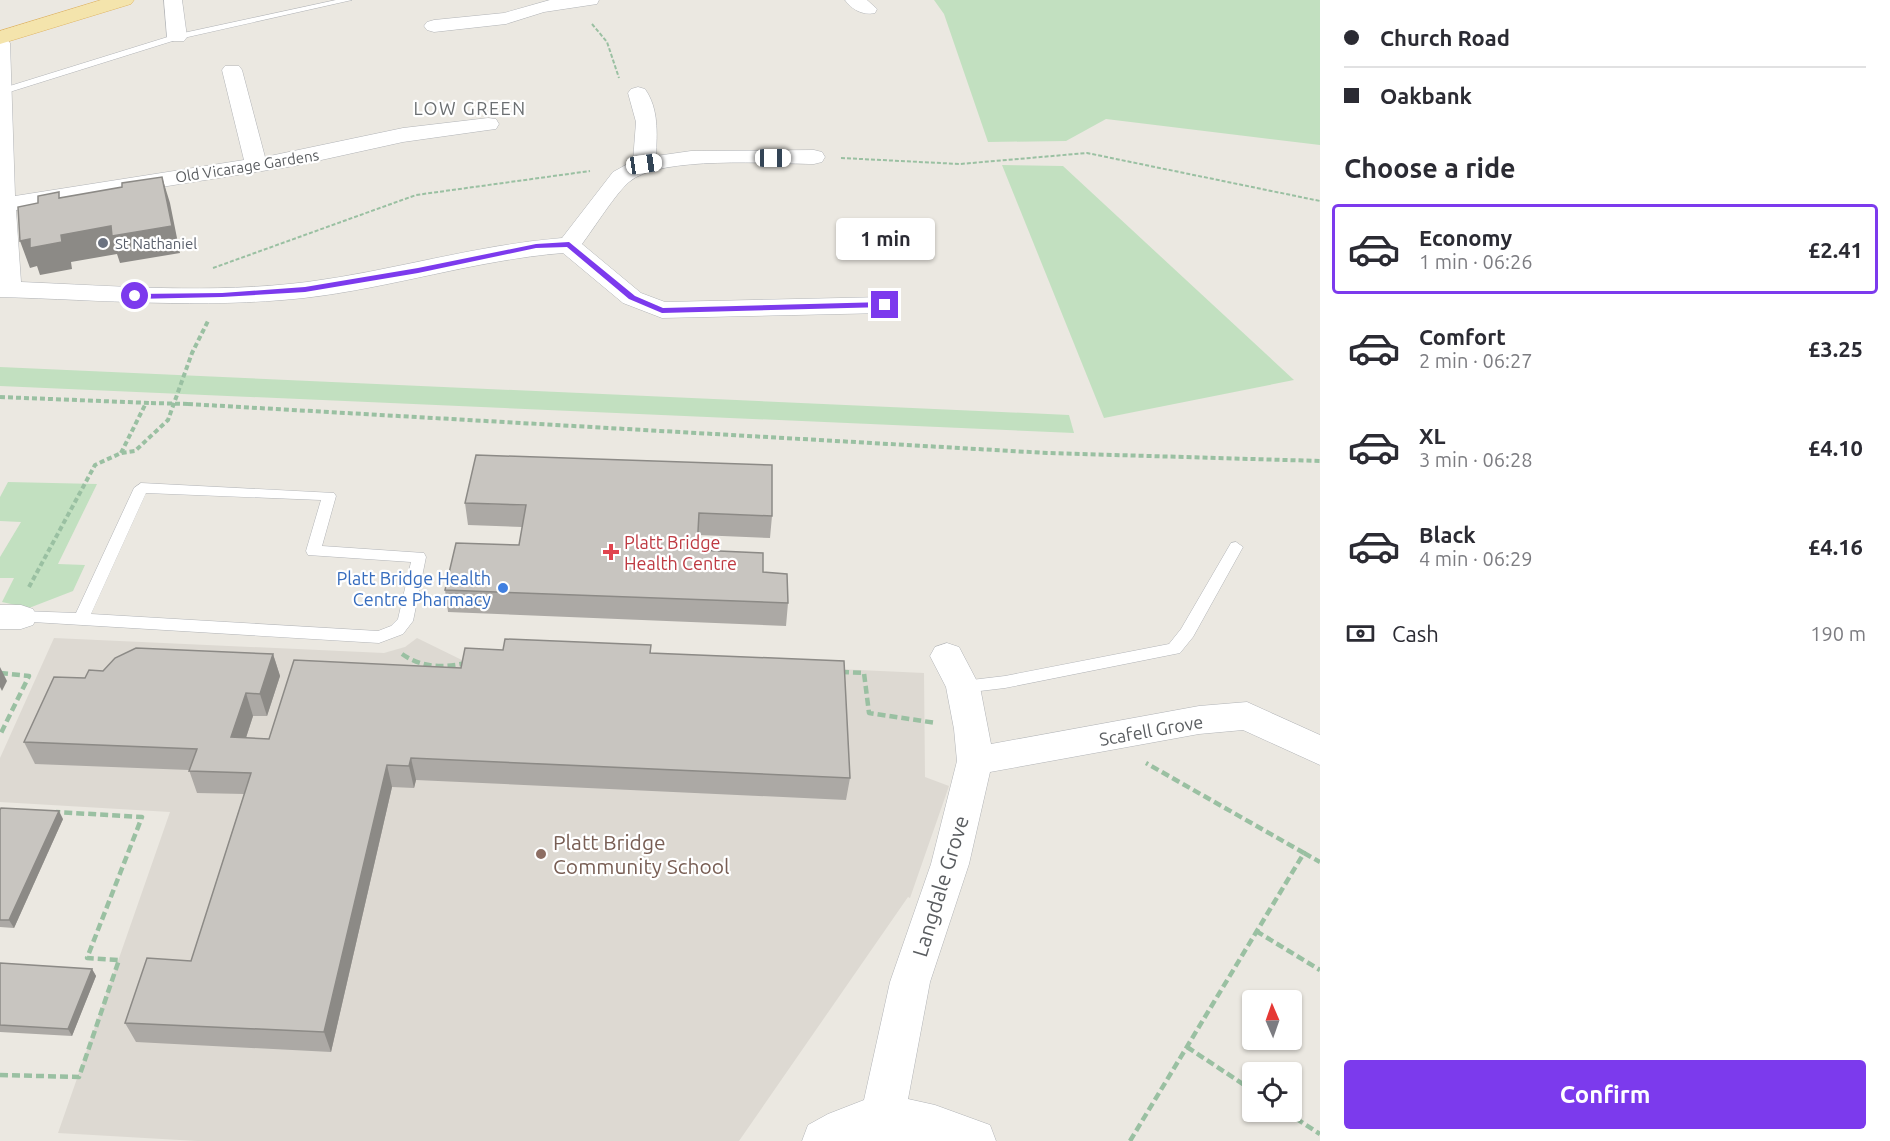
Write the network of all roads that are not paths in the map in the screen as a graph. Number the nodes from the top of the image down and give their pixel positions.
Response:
1 (124, 0) edge
2 (173, 0) edge
3 (348, 0) edge
4 (591, 4) edge
5 (434, 26) dead end
6 (177, 37) junction
7 (0, 38) edge
8 (0, 43) edge
9 (232, 70) dead end
10 (1, 92) edge
11 (638, 93) road end
12 (496, 124) dead end
13 (814, 157) road end
14 (644, 164) junction
15 (256, 165) junction
16 (4, 205) junction
17 (569, 244) junction
18 (5, 289) edge
19 (885, 305) dead end
20 (1236, 547) dead end
21 (9, 617) edge
22 (81, 619) junction
23 (955, 672) joint
24 (973, 745) junction
25 (1320, 751) edge
26 (883, 1117) junction
27 (824, 1141) edge
28 (974, 1141) edge

1 - 7 main road
2 - 6 street
3 - 6 lane
4 - 5 street
6 - 10 lane
8 - 10 street
9 - 15 street
10 - 16 street
11 - 14 street
12 - 15 street, Old Vicarage Gardens
13 - 14 street
14 - 17 street
15 - 16 street, Old Vicarage Gardens
16 - 18 street
17 - 18 street
17 - 19 street
20 - 23 lane
21 - 22 lane
22 - 22 lane
23 - 24 street, Langdale Grove
24 - 25 street, Scafell Grove
24 - 26 street, Langdale Grove
26 - 27 street
26 - 28 street

